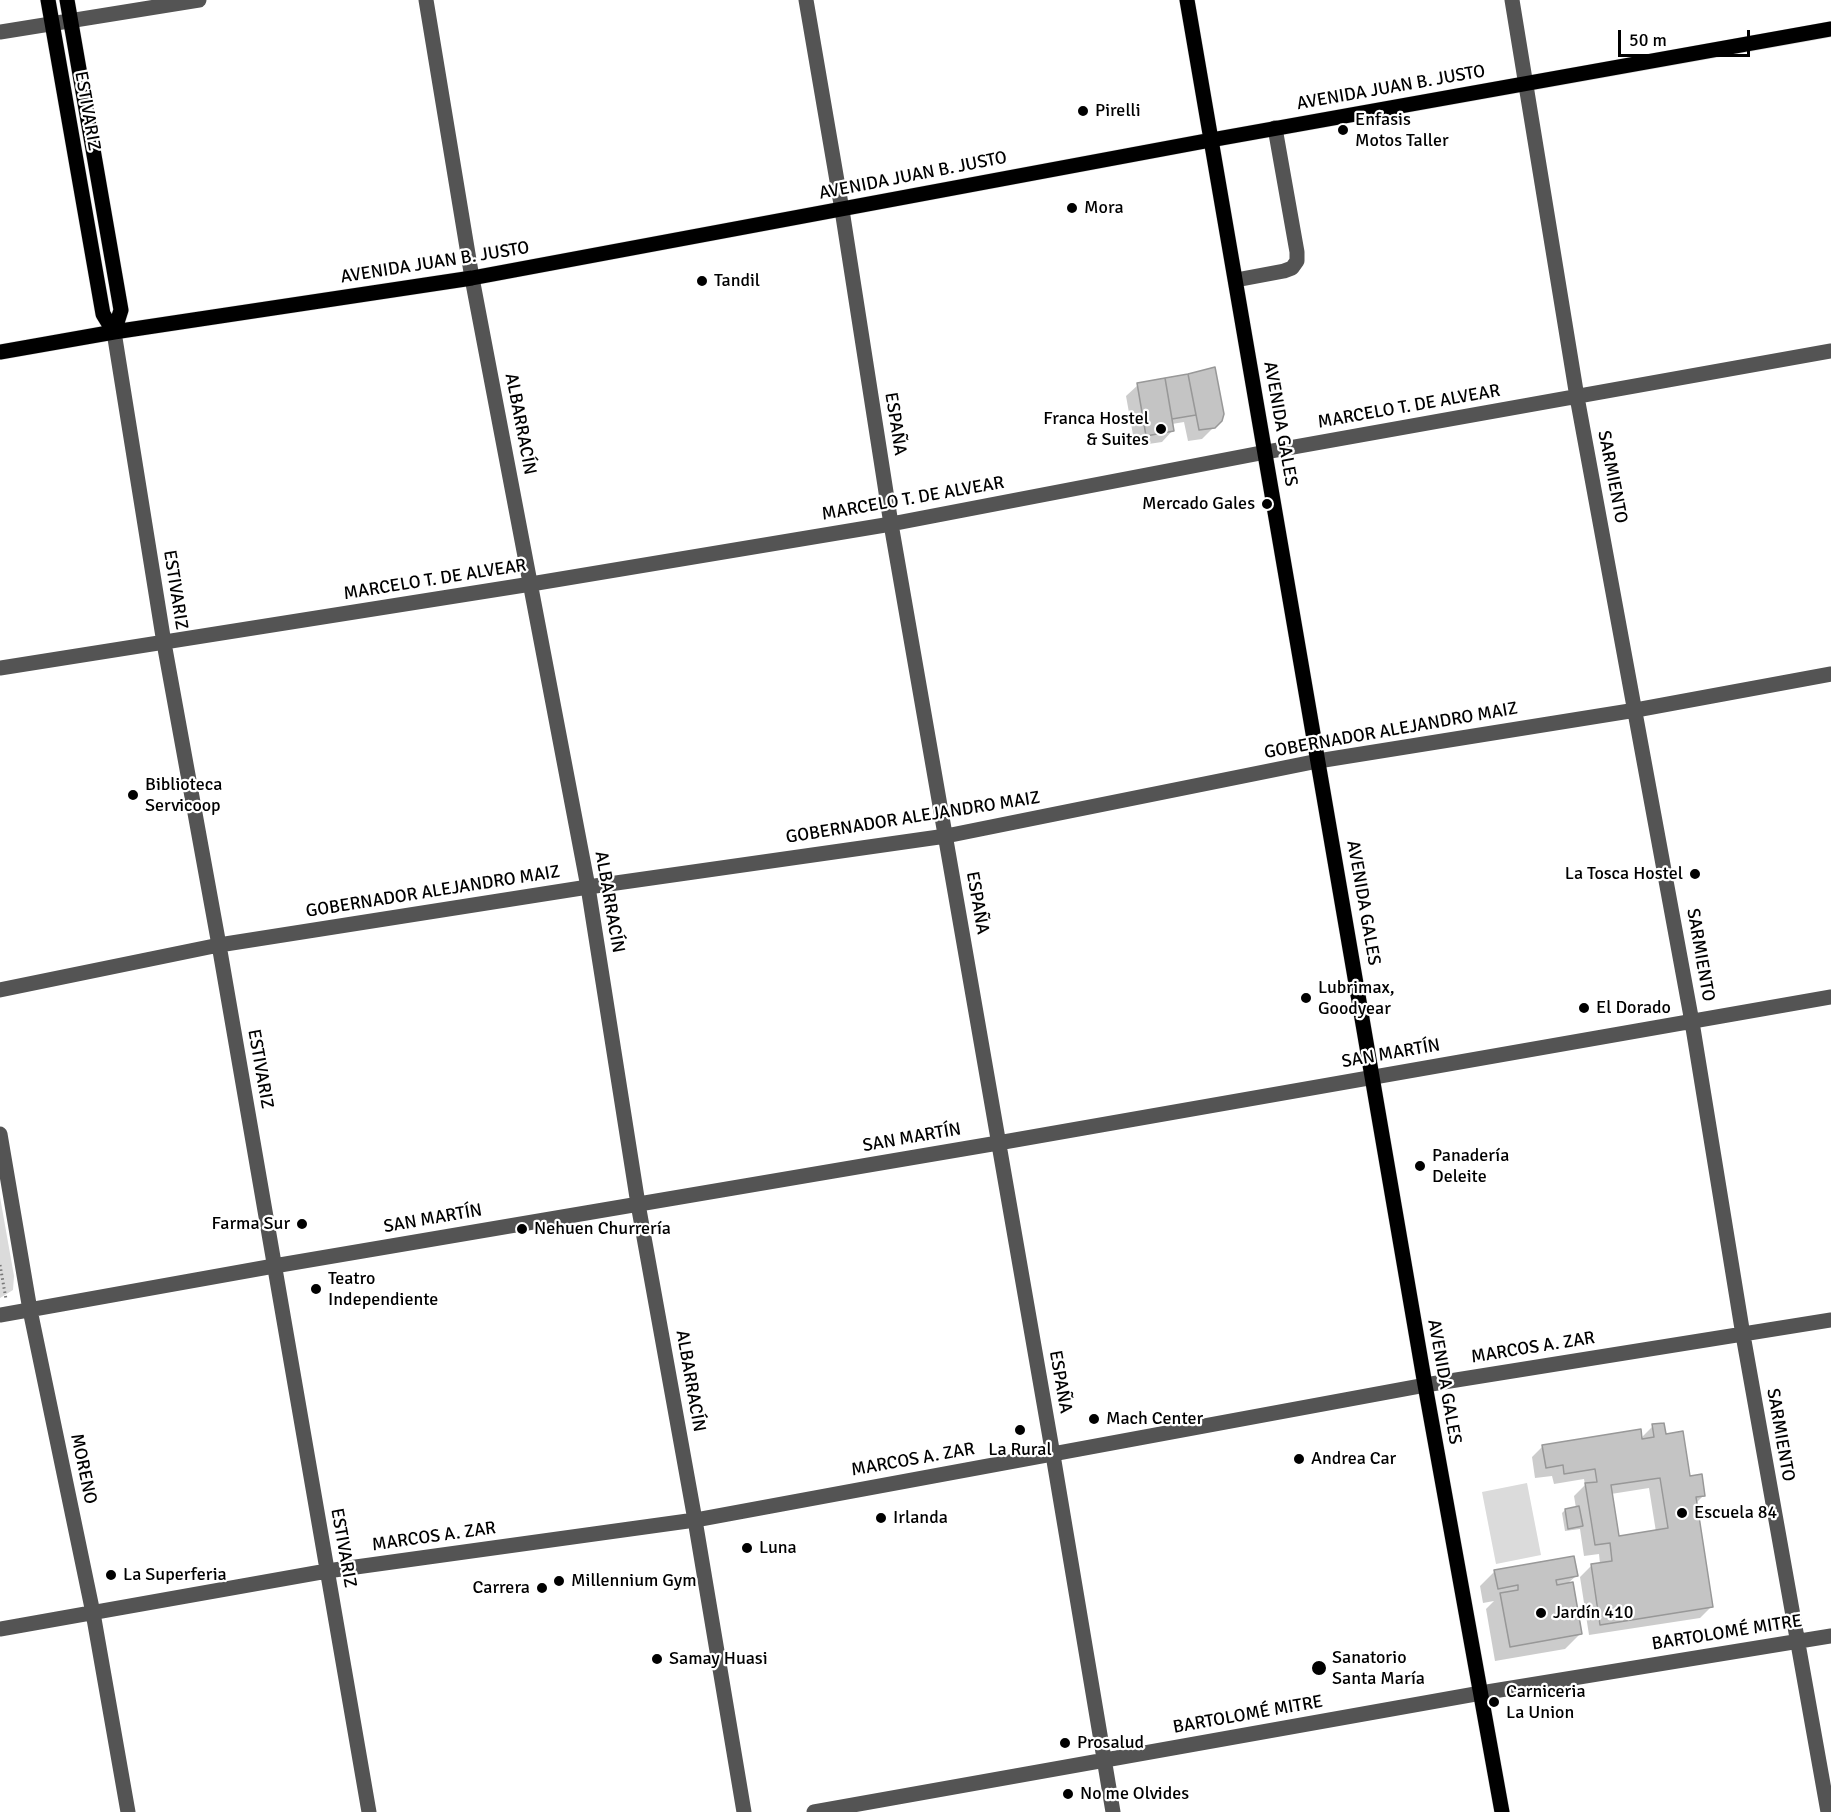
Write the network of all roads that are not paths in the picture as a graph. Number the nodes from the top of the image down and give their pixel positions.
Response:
1 (48, 0) edge
2 (67, 0) edge
3 (199, 0) edge
4 (426, 0) edge
5 (806, 0) edge
6 (1187, 0) edge
7 (1512, 0) edge
8 (71, 21) junction
9 (52, 24) junction
10 (1831, 29) edge
11 (0, 32) edge
12 (1527, 84) junction
13 (1275, 128) junction
14 (1211, 140) junction
15 (842, 210) junction
16 (472, 278) junction
17 (1236, 280) junction
18 (114, 332) junction
19 (1831, 351) edge
20 (0, 352) edge
21 (1578, 397) junction
22 (1266, 452) junction
23 (891, 524) junction
24 (531, 584) junction
25 (164, 643) junction
26 (0, 668) edge
27 (1831, 674) edge
28 (1636, 710) junction
29 (1318, 761) junction
30 (946, 836) junction
31 (588, 888) junction
32 (219, 945) junction
33 (0, 990) edge
34 (1831, 997) edge
35 (1692, 1022) junction
36 (1373, 1077) junction
37 (0, 1134) edge
38 (998, 1143) junction
39 (638, 1204) junction
40 (274, 1266) junction
41 (30, 1310) junction
42 (4, 1315) edge
43 (1831, 1320) edge
44 (1743, 1335) junction
45 (1425, 1385) junction
46 (1053, 1455) junction
47 (695, 1520) junction
48 (327, 1571) junction
49 (93, 1613) junction
50 (0, 1629) edge
51 (1831, 1636) edge
52 (1798, 1642) junction
53 (1481, 1693) junction
54 (1104, 1761) junction
55 (128, 1812) edge
56 (369, 1812) edge
57 (744, 1812) edge
58 (814, 1812) edge
59 (1113, 1812) edge
60 (1502, 1812) edge
61 (1828, 1812) edge

1 - 9 main road, ESTIVARIZ
2 - 8 main road, ESTIVARIZ
3 - 8 street
4 - 16 street, ALBARRACÍN
5 - 15 street, ESPAÑA
6 - 14 main road, AVENIDA GALES
7 - 12 street, SARMIENTO
8 - 9 street
8 - 18 main road, ESTIVARIZ
9 - 11 street
9 - 18 main road, ESTIVARIZ
10 - 12 main road, AVENIDA JUAN B. JUSTO
12 - 13 main road, AVENIDA JUAN B. JUSTO
12 - 21 street, SARMIENTO
13 - 14 main road, AVENIDA JUAN B. JUSTO
13 - 17 street
14 - 15 main road, AVENIDA JUAN B. JUSTO
14 - 17 main road, AVENIDA GALES
15 - 16 main road, AVENIDA JUAN B. JUSTO
15 - 23 street, ESPAÑA
16 - 18 main road, AVENIDA JUAN B. JUSTO
16 - 24 street, ALBARRACÍN
17 - 22 main road, AVENIDA GALES
18 - 20 main road, AVENIDA JUAN B. JUSTO
18 - 25 street, ESTIVARIZ
19 - 21 street, MARCELO T. DE ALVEAR
21 - 22 street, MARCELO T. DE ALVEAR
21 - 28 street, SARMIENTO
22 - 23 street, MARCELO T. DE ALVEAR
22 - 29 main road, AVENIDA GALES
23 - 24 street, MARCELO T. DE ALVEAR
23 - 30 street, ESPAÑA
24 - 25 street, MARCELO T. DE ALVEAR
24 - 31 street, ALBARRACÍN
25 - 26 street, MARCELO T. DE ALVEAR
25 - 32 street, ESTIVARIZ
27 - 28 street, GOBERNADOR ALEJANDRO MAIZ
28 - 29 street, GOBERNADOR ALEJANDRO MAIZ
28 - 35 street, SARMIENTO
29 - 30 street, GOBERNADOR ALEJANDRO MAIZ
29 - 36 main road, AVENIDA GALES
30 - 31 street, GOBERNADOR ALEJANDRO MAIZ
30 - 38 street, ESPAÑA
31 - 32 street, GOBERNADOR ALEJANDRO MAIZ
31 - 39 street, ALBARRACÍN
32 - 33 street, GOBERNADOR ALEJANDRO MAIZ
32 - 40 street, ESTIVARIZ
34 - 35 street, SAN MARTÍN
35 - 36 street, SAN MARTÍN
35 - 44 street, SARMIENTO
36 - 38 street, SAN MARTÍN
36 - 45 main road, AVENIDA GALES
37 - 41 street, MORENO
38 - 39 street, SAN MARTÍN
38 - 46 street, ESPAÑA
39 - 40 street, SAN MARTÍN
39 - 47 street, ALBARRACÍN
40 - 41 street, SAN MARTÍN
40 - 48 street, ESTIVARIZ
41 - 42 street, SAN MARTÍN
41 - 49 street, MORENO
43 - 44 street, MARCOS A. ZAR
44 - 45 street, MARCOS A. ZAR
44 - 52 street, SARMIENTO
45 - 46 street, MARCOS A. ZAR
45 - 53 main road, AVENIDA GALES
46 - 47 street, MARCOS A. ZAR
46 - 54 street, ESPAÑA
47 - 48 street, MARCOS A. ZAR
47 - 57 street, ALBARRACÍN
48 - 49 street, MARCOS A. ZAR
48 - 56 street, ESTIVARIZ
49 - 50 street, MARCOS A. ZAR
49 - 55 street, MORENO
51 - 52 street, BARTOLOMÉ MITRE
52 - 53 street, BARTOLOMÉ MITRE
52 - 61 street, SARMIENTO
53 - 54 street, BARTOLOMÉ MITRE
53 - 60 main road, AVENIDA GALES
54 - 58 street, BARTOLOMÉ MITRE
54 - 59 street, ESPAÑA

